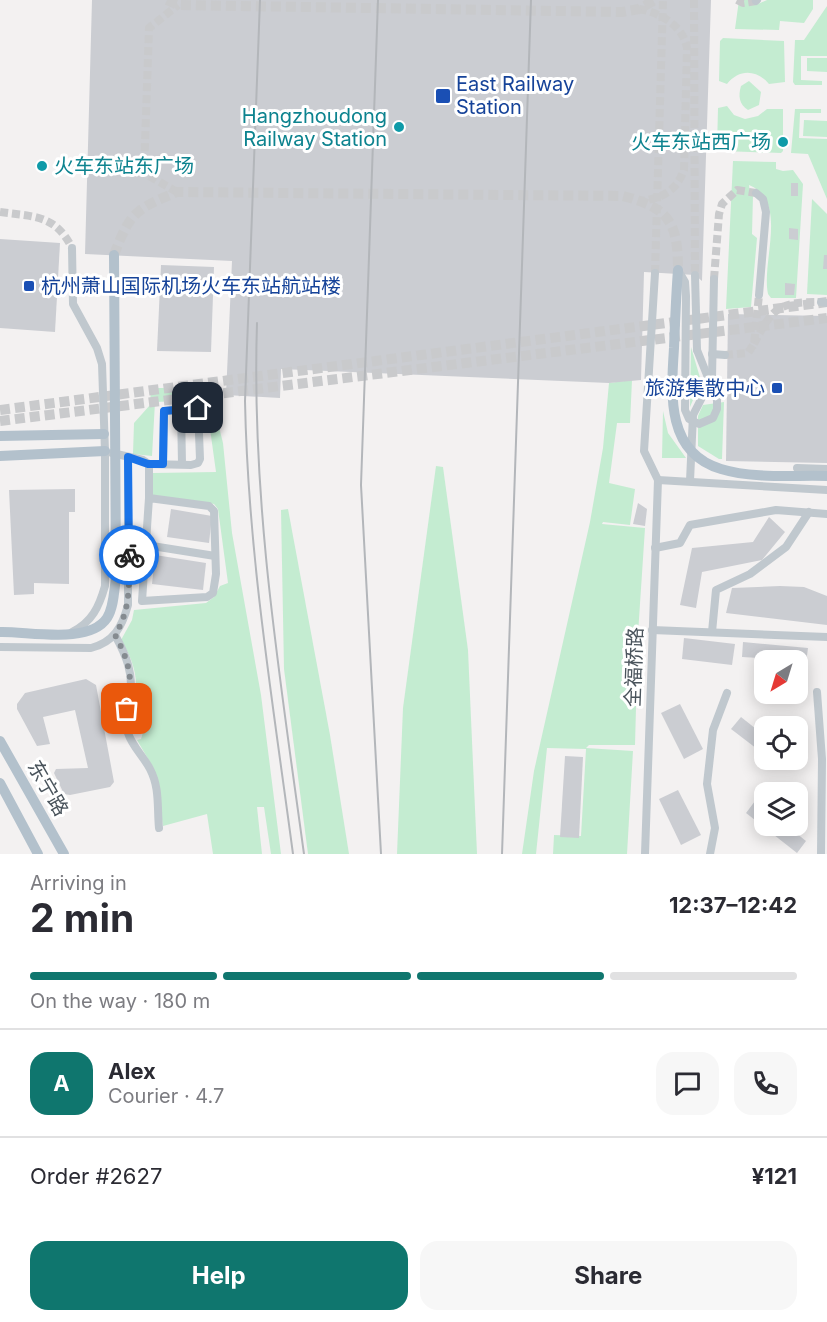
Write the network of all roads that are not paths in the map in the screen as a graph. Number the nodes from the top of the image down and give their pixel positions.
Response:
1 (756, 193) dead end
2 (72, 248) tunnel mouth
3 (114, 255) tunnel mouth
4 (678, 270) joint
5 (655, 273) tunnel mouth
6 (695, 275) tunnel mouth
7 (714, 279) tunnel mouth
8 (759, 295) tunnel mouth
9 (712, 354) junction
10 (725, 355) tunnel mouth
11 (181, 409) junction
12 (104, 434) junction
13 (0, 436) edge
14 (105, 451) junction
15 (0, 456) edge
16 (128, 457) junction
17 (148, 464) junction
18 (163, 464) junction
19 (182, 464) junction
20 (797, 468) dead end
21 (827, 470) edge
22 (827, 476) edge
23 (658, 480) junction
24 (690, 481) junction
25 (827, 490) edge
26 (149, 498) junction
27 (809, 512) junction
28 (827, 514) edge
29 (146, 545) junction
30 (655, 548) junction
31 (215, 556) junction
32 (652, 630) junction
33 (0, 632) edge
34 (712, 632) junction
35 (66, 634) junction
36 (115, 635) junction
37 (827, 637) edge
38 (0, 647) edge
39 (817, 692) dead end
40 (728, 693) dead end
41 (0, 741) edge
42 (0, 783) edge
43 (159, 828) dead end
44 (38, 854) edge
45 (64, 854) edge
46 (645, 854) edge
47 (710, 854) edge
48 (821, 854) edge

1 - 8 street
2 - 12 street
3 - 35 main road, bridge
4 - 6 street, bridge
4 - 22 main road, bridge
5 - 23 street
7 - 9 street
9 - 10 street
9 - 24 street
11 - 18 street
11 - 19 street
11 - 19 street
12 - 13 main road
12 - 14 street
14 - 15 main road
14 - 16 street
14 - 35 street
16 - 17 street
16 - 36 street
17 - 18 street
17 - 26 street
18 - 19 street
20 - 21 street
23 - 24 street
23 - 30 street, 全福桥路
24 - 25 street
26 - 29 street
26 - 31 street
27 - 28 street
27 - 30 street
27 - 34 street
29 - 31 street
29 - 31 street
30 - 32 street, 全福桥路
32 - 34 street
32 - 46 street, 全福桥路
33 - 35 main road
34 - 37 street
36 - 38 street
36 - 43 street
39 - 48 street
40 - 47 street
41 - 45 main road, 东宁路
42 - 44 main road, 东宁路

